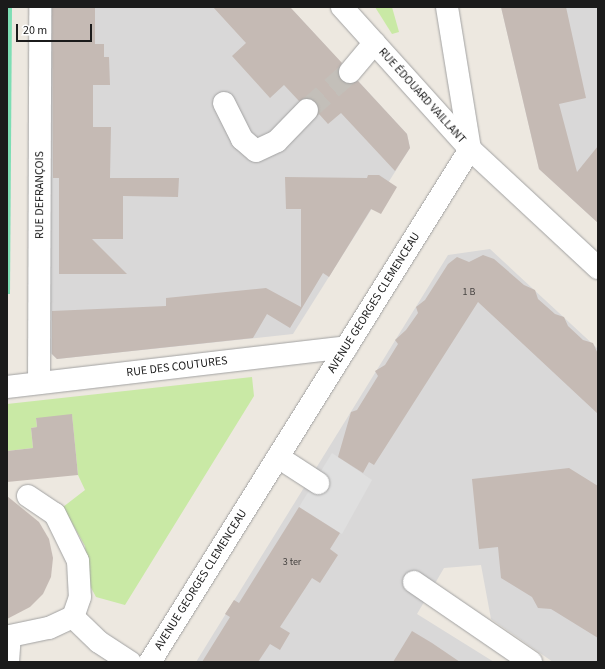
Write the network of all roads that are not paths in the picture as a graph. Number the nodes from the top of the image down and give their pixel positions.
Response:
1 (40, 7) edge
2 (342, 7) edge
3 (447, 7) edge
4 (374, 43) junction
5 (350, 72) tunnel mouth
6 (224, 103) dead end
7 (307, 110) tunnel mouth
8 (470, 149) junction
9 (598, 268) edge
10 (347, 347) junction
11 (39, 383) junction
12 (7, 387) edge
13 (278, 457) junction
14 (318, 483) dead end
15 (28, 496) dead end
16 (414, 582) dead end
17 (72, 617) junction
18 (8, 662) edge
19 (130, 662) edge
20 (150, 662) edge
21 (531, 662) edge

1 - 11 street, RUE DEFRANÇOIS
2 - 4 street, RUE ÉDOUARD VAILLANT
3 - 8 street
4 - 5 street, RUE ÉDOUARD VAILLANT
4 - 8 street, RUE ÉDOUARD VAILLANT
6 - 7 street
8 - 9 street, RUE ÉDOUARD VAILLANT
8 - 10 street, AVENUE GEORGES CLEMENCEAU
10 - 11 street, RUE DES COUTURES
10 - 13 street, AVENUE GEORGES CLEMENCEAU
11 - 12 street, RUE DES COUTURES
13 - 14 street
13 - 20 street, AVENUE GEORGES CLEMENCEAU
15 - 17 street
16 - 21 street
17 - 18 street
17 - 19 street

